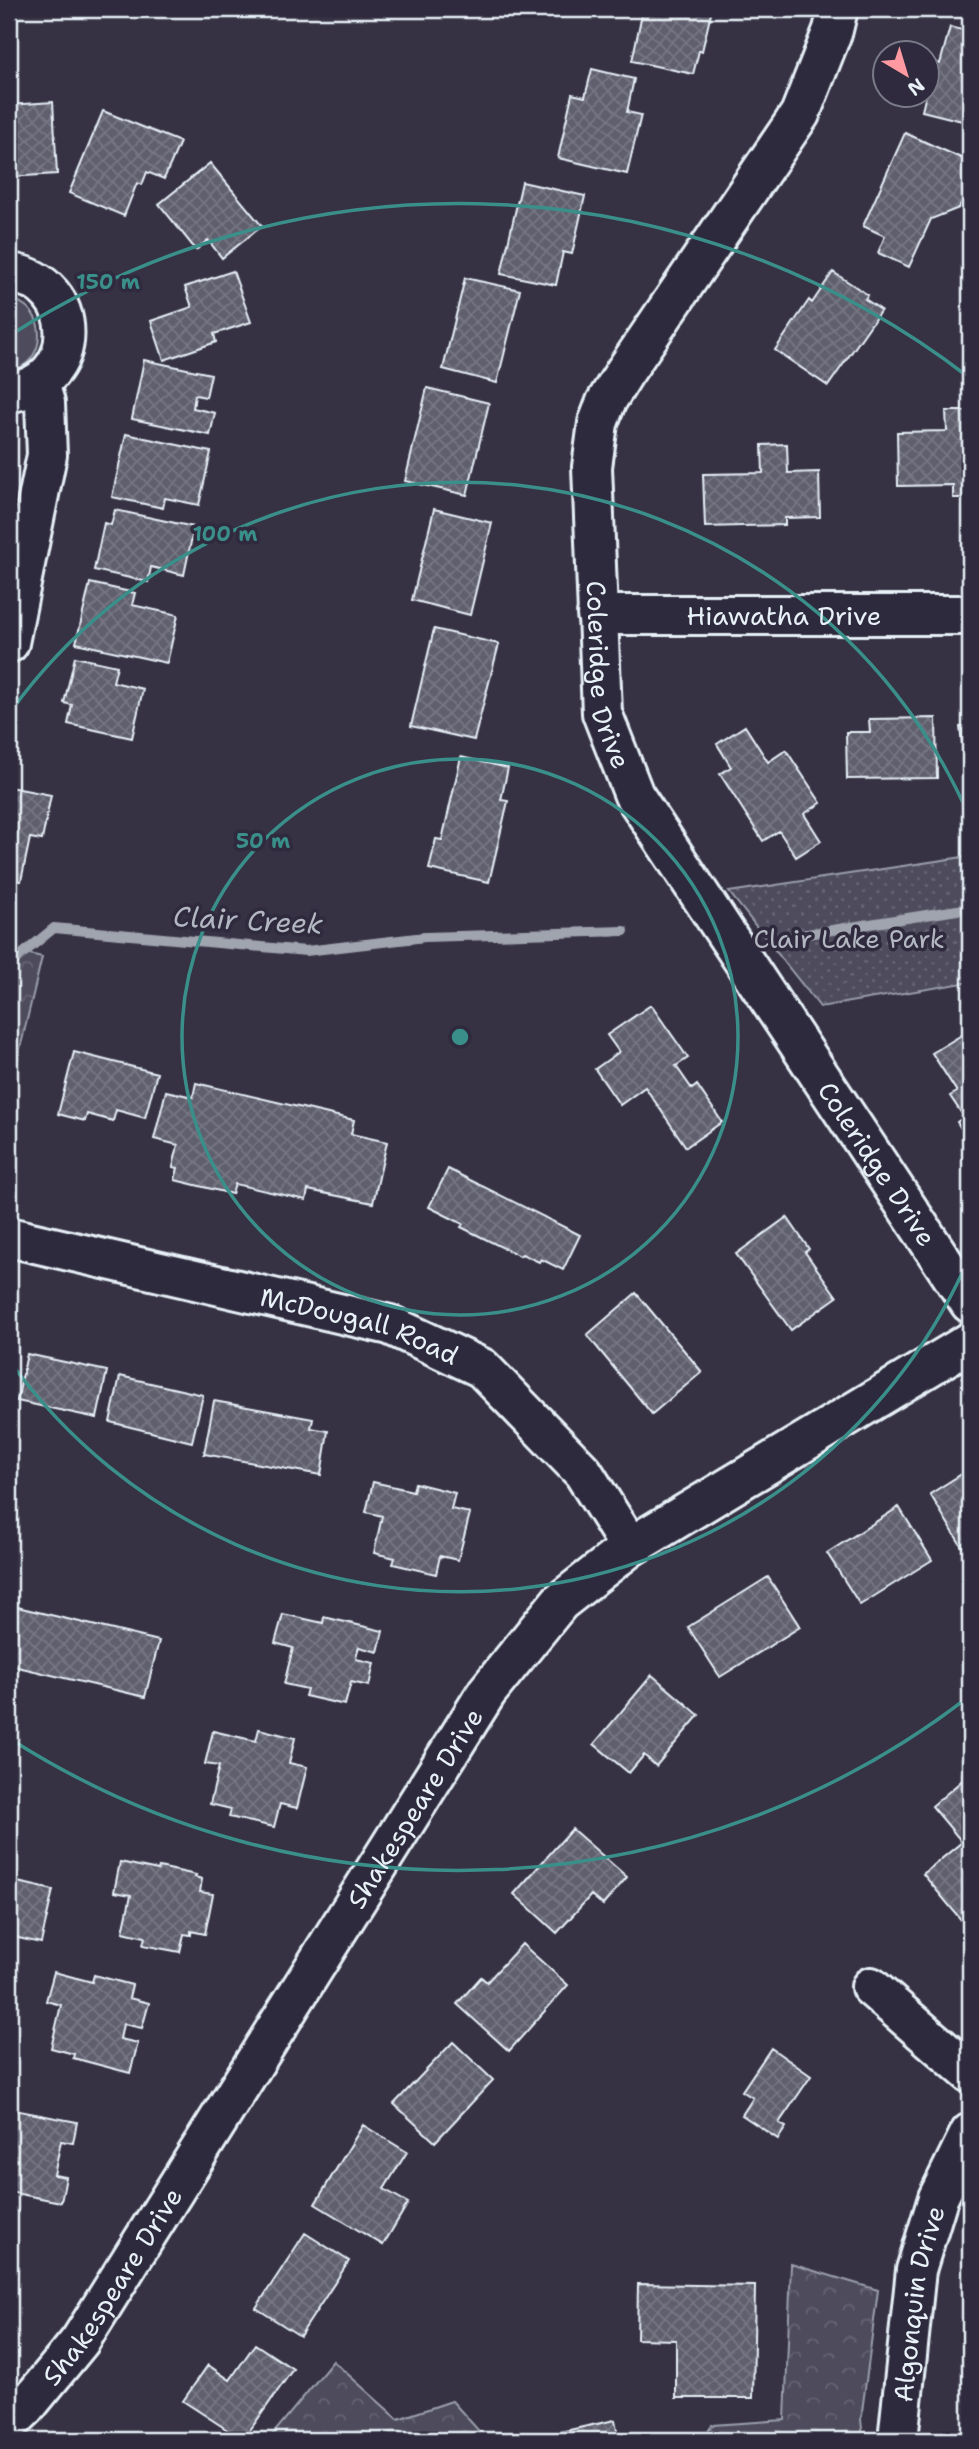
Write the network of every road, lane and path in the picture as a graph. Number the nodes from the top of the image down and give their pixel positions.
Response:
1 (838, 9) edge
2 (9, 273) edge
3 (24, 387) edge
4 (597, 615) junction
5 (970, 615) edge
6 (9, 643) edge
7 (9, 1237) edge
8 (970, 1303) edge
9 (970, 1342) edge
10 (630, 1547) junction
11 (871, 1986) dead end
12 (970, 2073) edge
13 (970, 2133) edge
14 (9, 2423) edge
15 (898, 2440) edge

1 - 4 street, Coleridge Drive
2 - 3 street
3 - 6 street
4 - 5 street, Hiawatha Drive
4 - 8 street, Coleridge Drive
7 - 10 street, McDougall Road
9 - 10 street, Shakespeare Drive
10 - 14 street, Shakespeare Drive
11 - 12 street
13 - 15 street, Algonquin Drive

